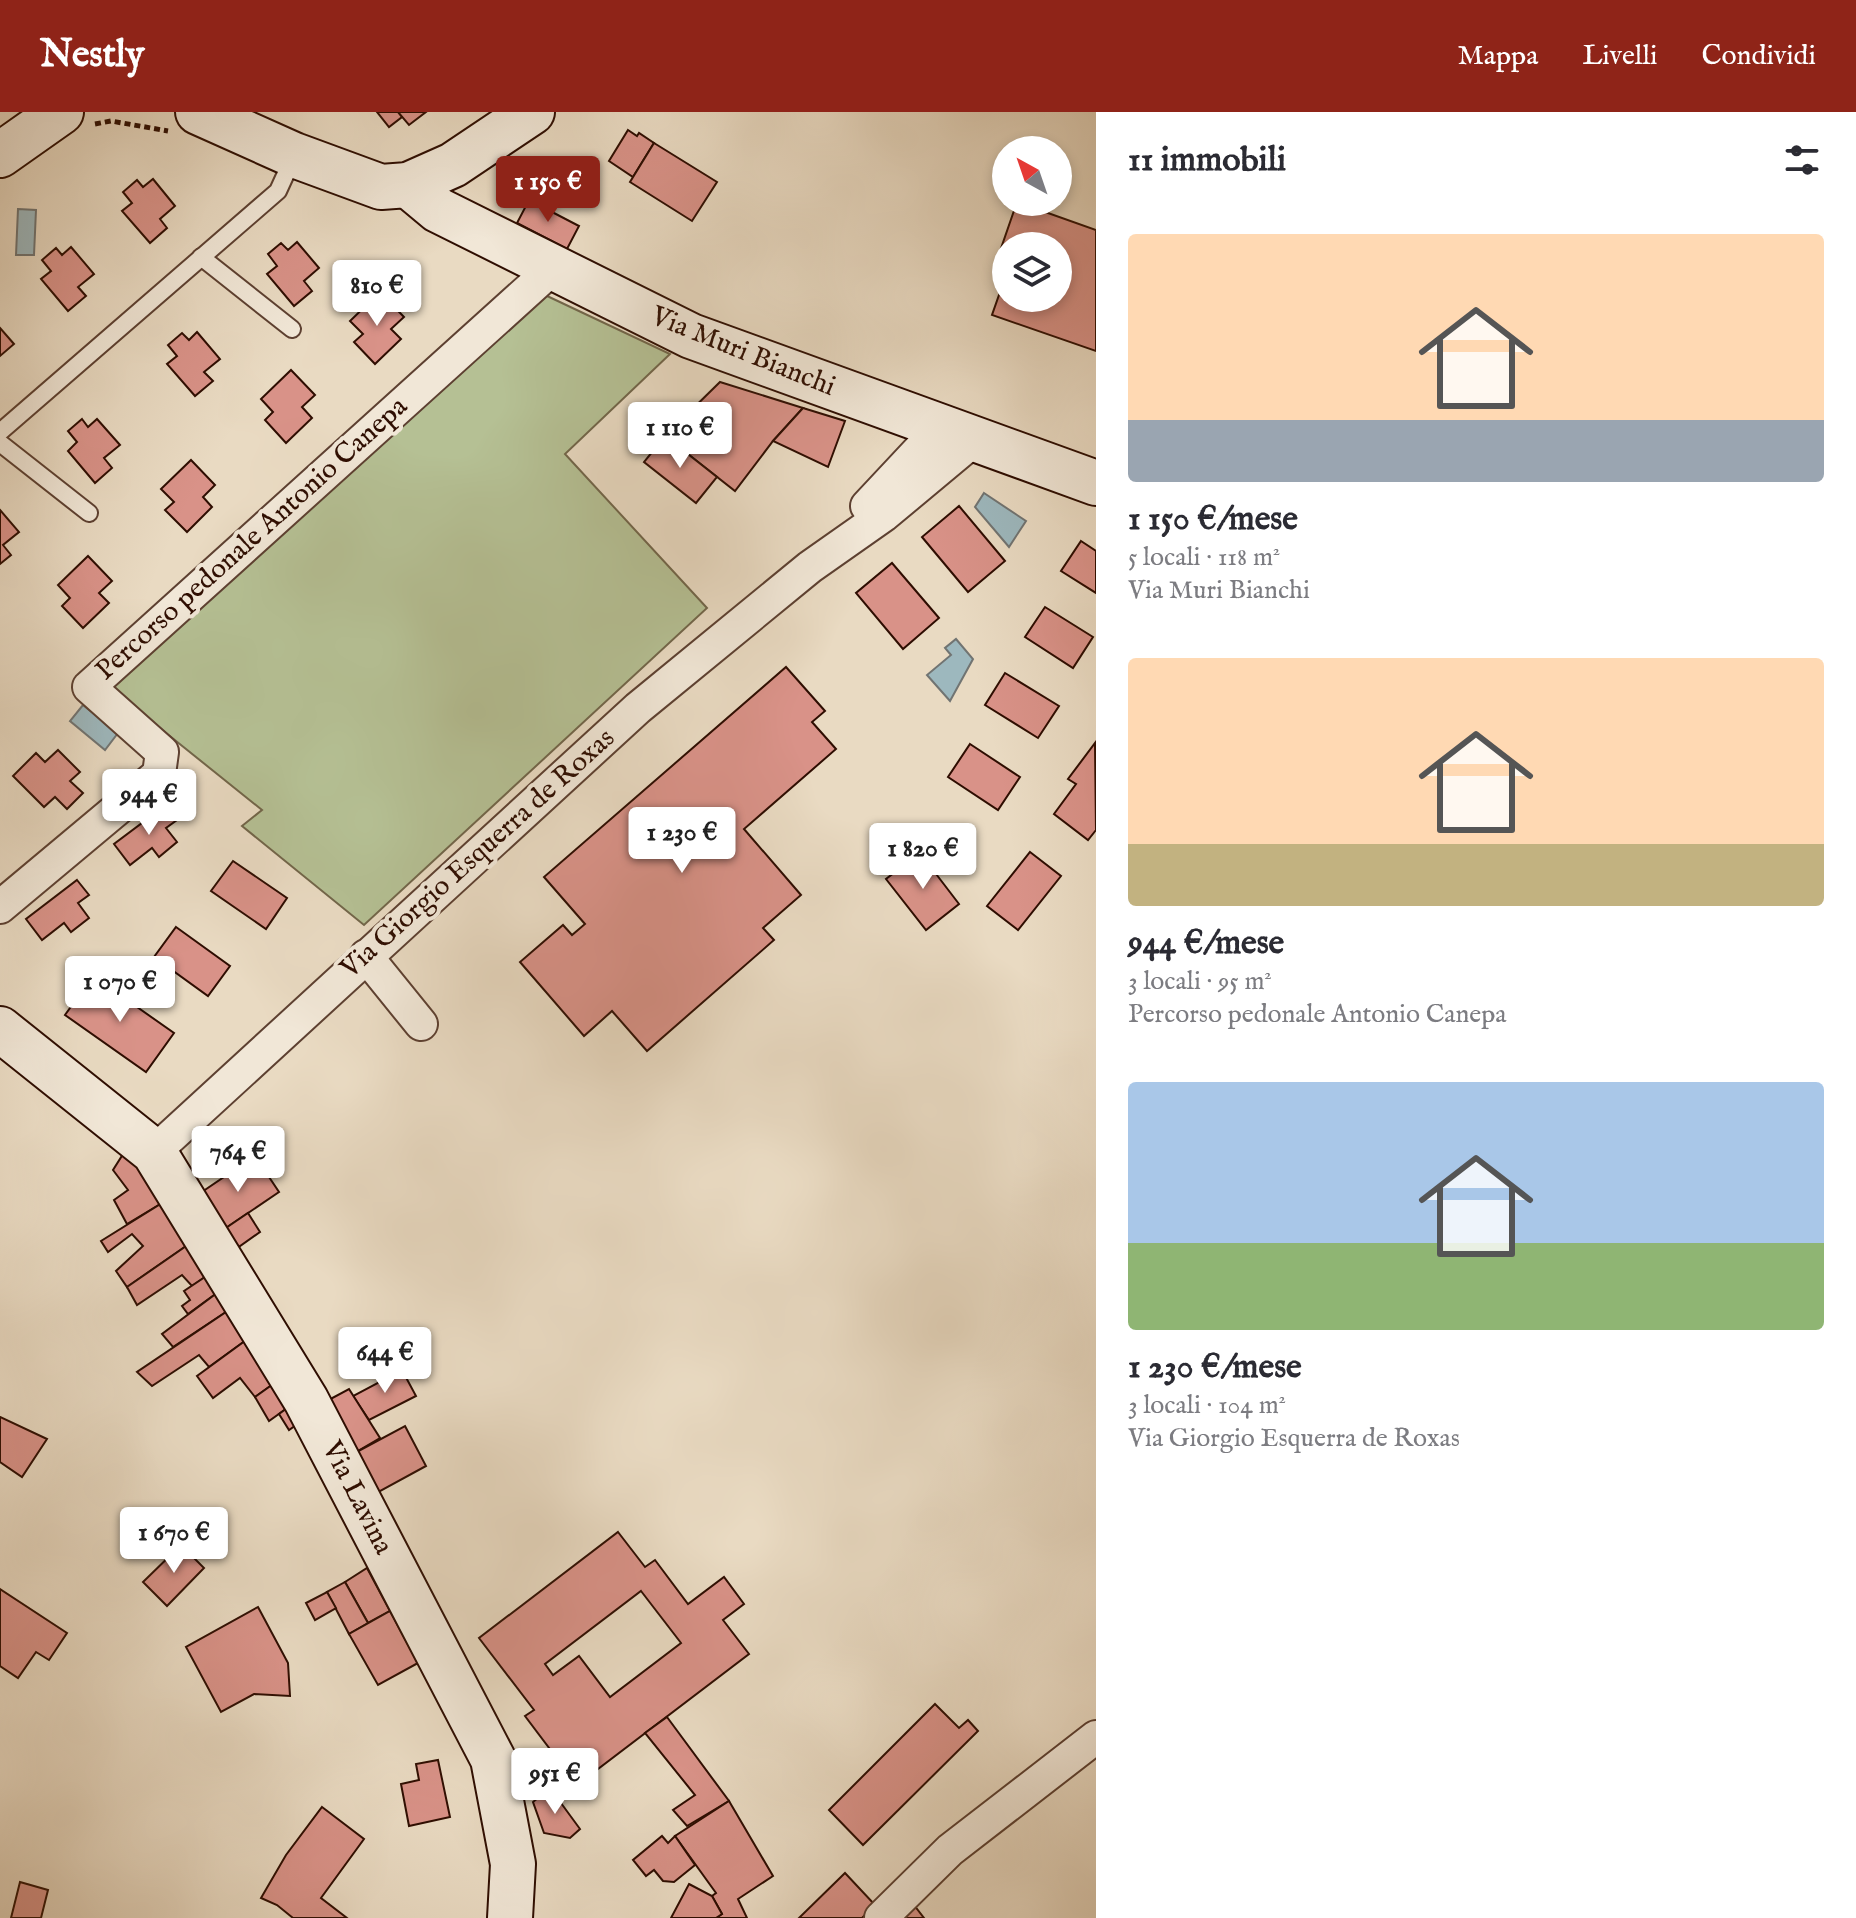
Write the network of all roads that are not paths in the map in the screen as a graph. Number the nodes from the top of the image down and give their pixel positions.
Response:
1 (532, 112) edge
2 (72, 120) edge
3 (190, 123) edge
4 (0, 155) edge
5 (294, 155) junction
6 (408, 185) junction
7 (201, 257) junction
8 (553, 268) junction
9 (292, 329) dead end
10 (0, 432) edge
11 (957, 434) junction
12 (0, 443) edge
13 (1096, 483) edge
14 (89, 513) dead end
15 (0, 907) edge
16 (366, 956) junction
17 (421, 1024) dead end
18 (0, 1029) edge
19 (154, 1152) junction
20 (1096, 1737) edge
21 (510, 1918) edge
22 (881, 1918) edge

1 - 6 main road
2 - 4 main road
3 - 5 main road
5 - 6 main road
5 - 7 lane
6 - 8 main road, Via Muri Bianchi
7 - 9 lane
7 - 10 lane
8 - 11 main road, Via Muri Bianchi
8 - 15 street, Percorso pedonale Antonio Canepa
11 - 13 main road, Via Muri Bianchi
11 - 16 street, Via Giorgio Esquerra de Roxas
12 - 14 lane
16 - 17 street
16 - 19 street, Via Giorgio Esquerra de Roxas
18 - 19 main road, Via Lavina
19 - 21 main road, Via Lavina
20 - 22 street

